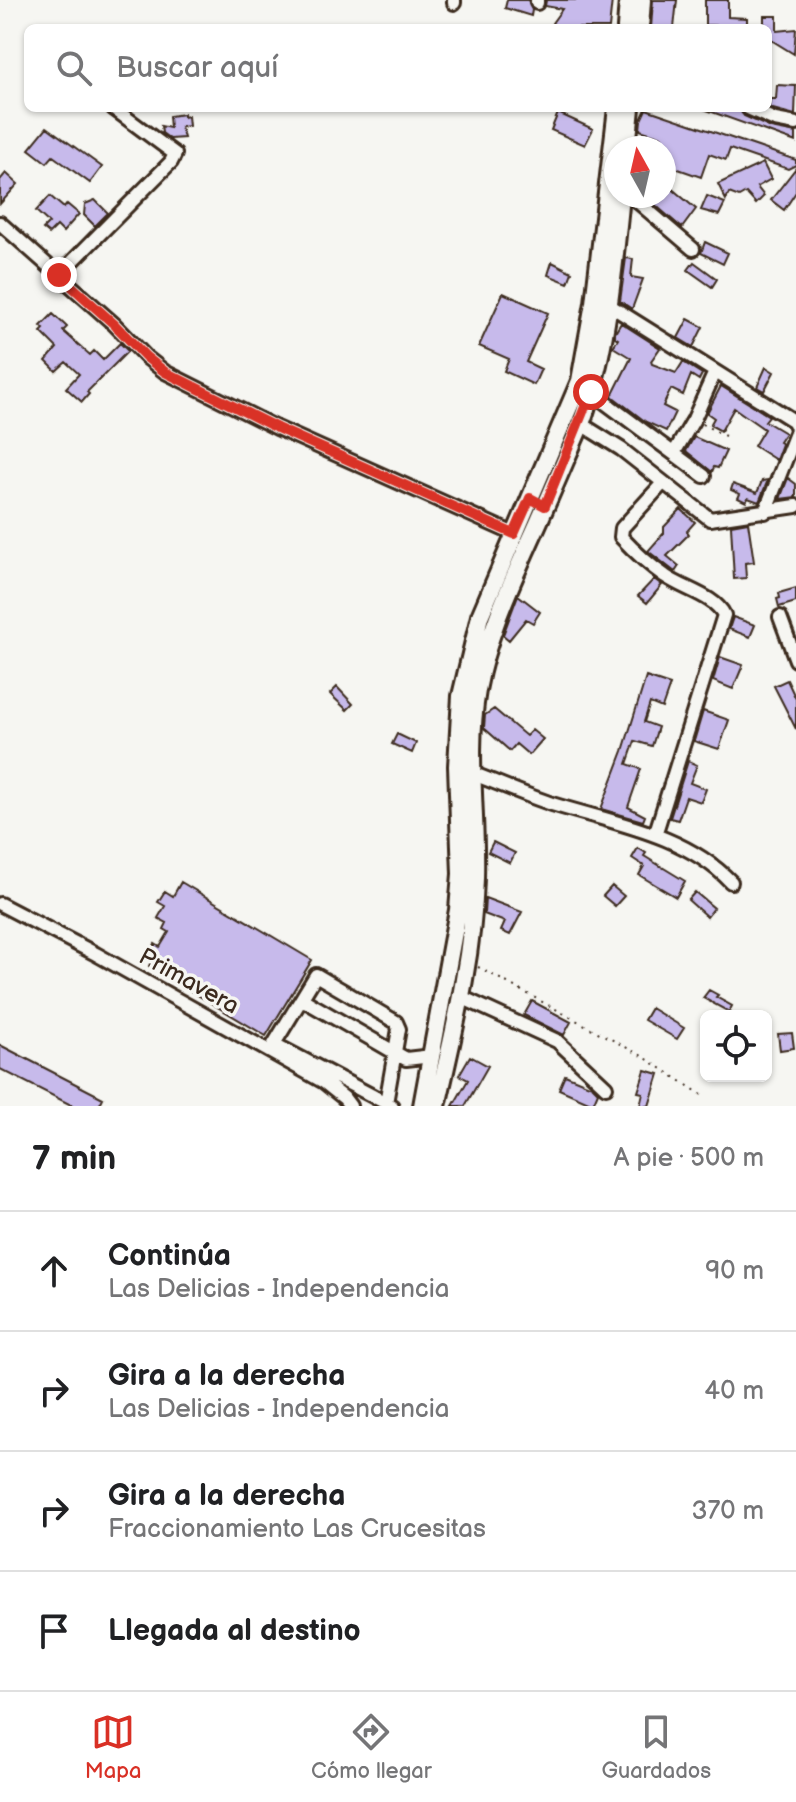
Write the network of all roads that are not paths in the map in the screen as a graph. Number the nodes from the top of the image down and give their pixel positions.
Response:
1 (628, 0) edge
2 (642, 0) edge
3 (626, 24) edge
4 (640, 24) edge
5 (118, 112) edge
6 (617, 112) edge
7 (631, 112) edge
8 (757, 112) edge
9 (796, 124) edge
10 (628, 136) edge
11 (620, 208) edge
12 (645, 208) edge
13 (0, 223) edge
14 (693, 249) dead end
15 (59, 275) junction
16 (609, 305) junction
17 (715, 372) junction
18 (591, 392) junction
19 (581, 424) junction
20 (796, 426) edge
21 (796, 433) edge
22 (674, 453) junction
23 (704, 476) dead end
24 (663, 483) junction
25 (537, 502) junction
26 (796, 506) edge
27 (765, 512) junction
28 (514, 534) junction
29 (780, 617) dead end
30 (796, 660) edge
31 (471, 773) junction
32 (655, 835) junction
33 (731, 882) dead end
34 (0, 904) edge
35 (461, 997) junction
36 (302, 999) junction
37 (396, 1053) junction
38 (432, 1056) junction
39 (606, 1087) dead end
40 (389, 1104) edge
41 (350, 1106) edge
42 (427, 1106) edge

1 - 3 main road
2 - 4 main road
5 - 15 street
6 - 25 main road
7 - 10 main road
8 - 9 street
11 - 16 main road
12 - 14 street
13 - 15 street
15 - 28 street
16 - 17 street
16 - 18 main road
17 - 20 street
17 - 22 street
18 - 19 main road
18 - 22 street
19 - 24 street
19 - 25 main road
21 - 27 street
22 - 23 street
24 - 27 street
24 - 32 street
25 - 28 main road
25 - 31 main road
26 - 27 street
28 - 38 main road
29 - 30 street
31 - 32 street
31 - 35 main road
32 - 33 street
34 - 41 street, Primavera
35 - 39 street
35 - 42 main road
36 - 37 street
36 - 37 street
36 - 40 street
37 - 38 street
37 - 40 street
38 - 42 main road

